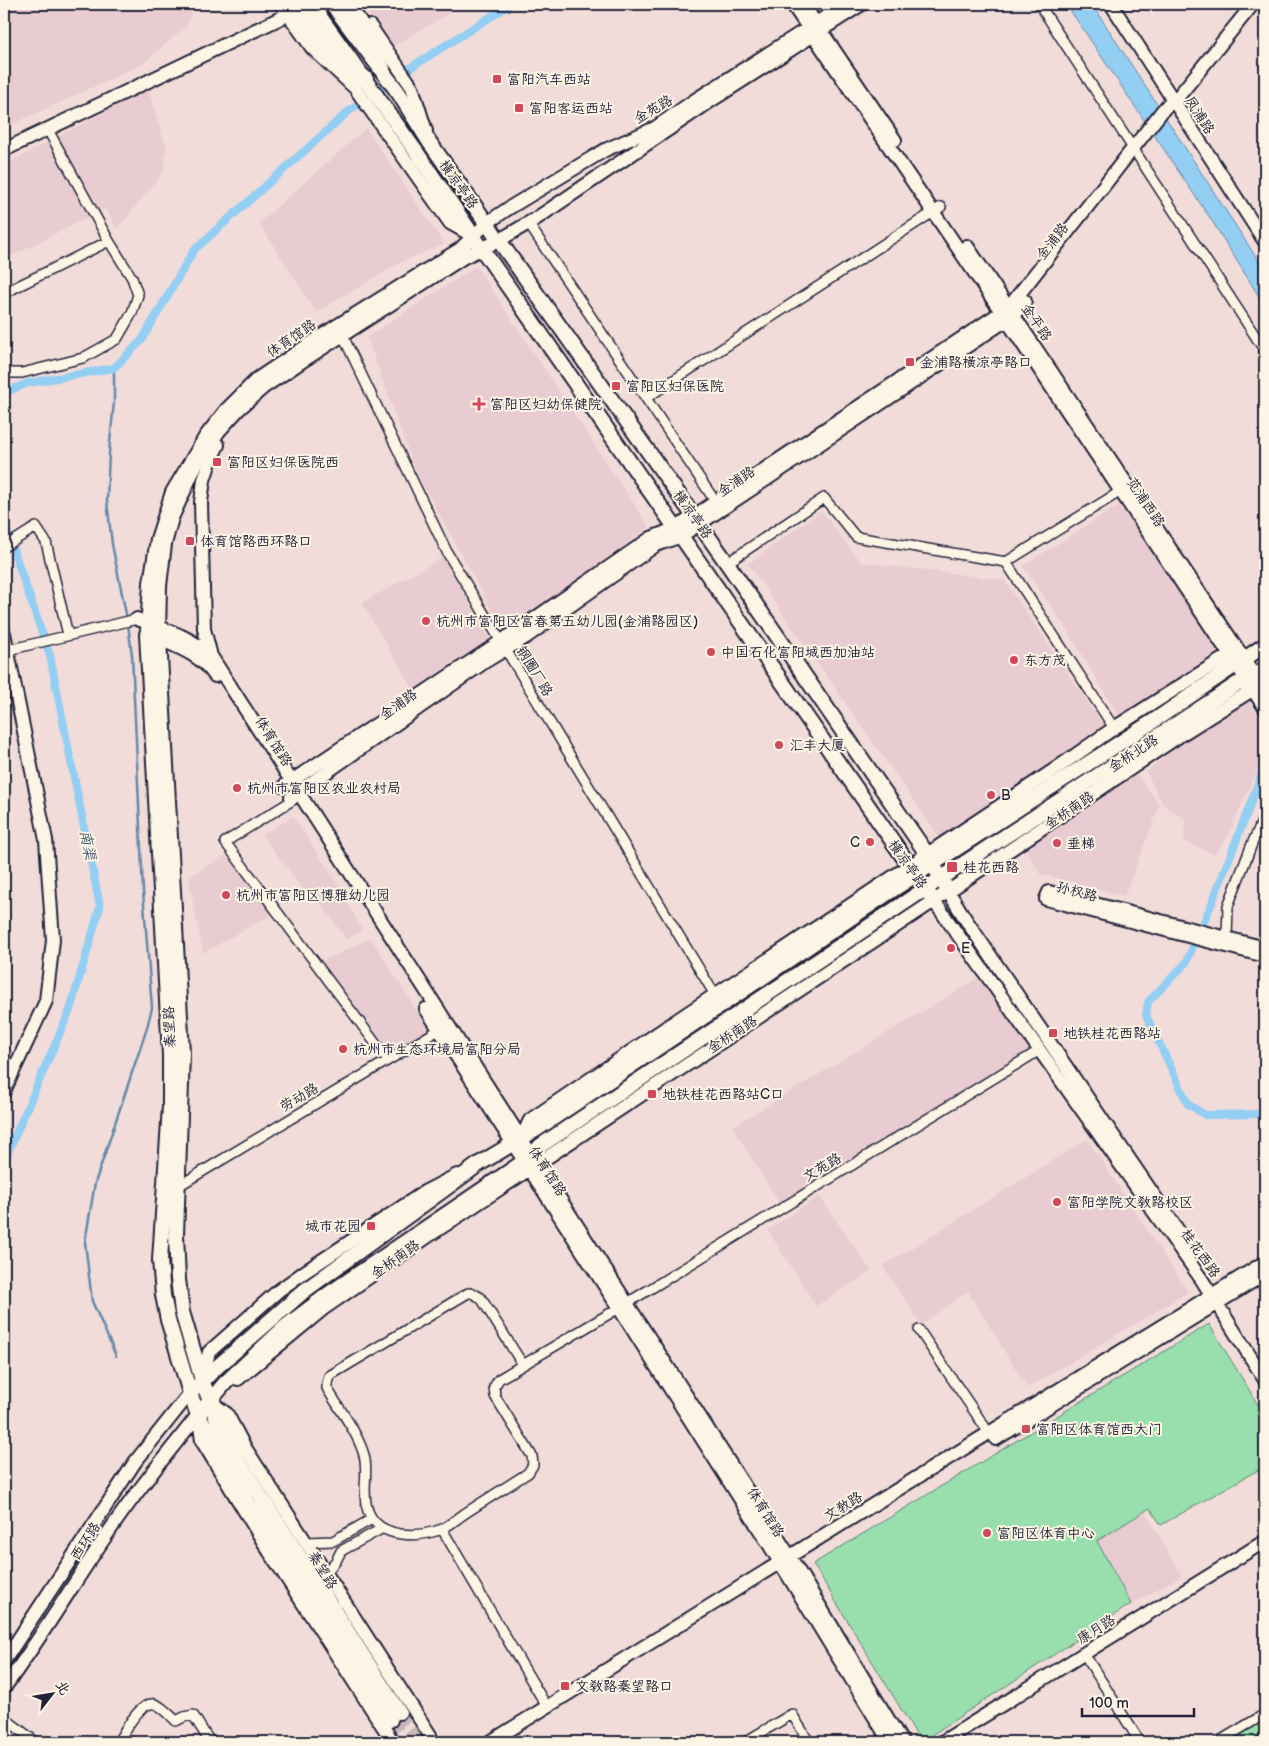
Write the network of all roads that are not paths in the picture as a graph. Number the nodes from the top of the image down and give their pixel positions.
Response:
1 (332, 4) edge
2 (346, 4) edge
3 (354, 4) edge
4 (792, 4) edge
5 (803, 4) edge
6 (846, 4) edge
7 (862, 4) edge
8 (1039, 4) edge
9 (1111, 4) edge
10 (1119, 4) edge
11 (1253, 4) edge
12 (294, 6) edge
13 (814, 30) junction
14 (388, 65) junction
15 (360, 84) joint
16 (1176, 101) junction
17 (48, 130) junction
18 (4, 150) edge
19 (1135, 153) junction
20 (937, 209) junction
21 (487, 224) junction
22 (532, 229) dead end
23 (1265, 231) edge
24 (473, 236) junction
25 (109, 241) junction
26 (498, 241) junction
27 (1265, 242) edge
28 (482, 249) junction
29 (4, 293) edge
30 (1008, 313) junction
31 (340, 330) junction
32 (1265, 351) edge
33 (4, 373) edge
34 (646, 398) junction
35 (239, 409) junction
36 (1120, 491) junction
37 (715, 501) junction
38 (696, 519) junction
39 (678, 532) junction
40 (4, 547) edge
41 (1006, 562) junction
42 (727, 563) junction
43 (147, 627) junction
44 (4, 633) edge
45 (63, 636) junction
46 (503, 645) junction
47 (1265, 645) edge
48 (8, 650) junction
49 (210, 661) junction
50 (1240, 661) junction
51 (1259, 682) edge
52 (1265, 708) edge
53 (1114, 728) junction
54 (1179, 736) junction
55 (1156, 738) junction
56 (291, 792) junction
57 (1265, 815) edge
58 (930, 859) junction
59 (913, 871) junction
60 (945, 885) junction
61 (925, 889) junction
62 (934, 901) junction
63 (1190, 932) junction
64 (1220, 939) junction
65 (1265, 948) edge
66 (1265, 956) edge
67 (715, 995) junction
68 (443, 1028) junction
69 (664, 1030) junction
70 (698, 1041) junction
71 (721, 1041) junction
72 (1040, 1050) junction
73 (652, 1051) junction
74 (388, 1060) junction
75 (4, 1091) edge
76 (517, 1141) junction
77 (530, 1162) junction
78 (172, 1190) junction
79 (1265, 1262) edge
80 (1265, 1274) edge
81 (1218, 1297) junction
82 (623, 1305) junction
83 (919, 1330) dead end
84 (523, 1365) junction
85 (1265, 1365) edge
86 (202, 1380) junction
87 (1265, 1380) edge
88 (190, 1393) junction
89 (211, 1402) junction
90 (198, 1415) junction
91 (989, 1433) junction
92 (372, 1519) junction
93 (383, 1528) junction
94 (442, 1528) junction
95 (1265, 1541) edge
96 (306, 1542) junction
97 (1265, 1550) edge
98 (787, 1563) junction
99 (325, 1573) junction
100 (1088, 1660) junction
101 (4, 1661) edge
102 (4, 1688) edge
103 (547, 1707) junction
104 (1265, 1715) edge
105 (4, 1724) edge
106 (36, 1742) edge
107 (118, 1742) edge
108 (210, 1742) edge
109 (393, 1742) edge
110 (431, 1742) edge
111 (490, 1742) edge
112 (504, 1742) edge
113 (745, 1742) edge
114 (809, 1742) edge
115 (890, 1742) edge
116 (902, 1742) edge
117 (942, 1742) edge
118 (957, 1742) edge
119 (1140, 1742) edge
120 (1218, 1742) edge

1 - 14 main road, 横凉亭路
2 - 14 highway
3 - 14 main road, 横凉亭路
4 - 13 main road, 金平路
5 - 13 main road, 金平路
6 - 13 main road, 金苑路
7 - 13 main road
8 - 19 street
9 - 16 main road, 凤浦路
10 - 16 main road, 凤浦路
11 - 16 main road
12 - 15 highway
12 - 17 main road
13 - 20 main road, 金平路
13 - 21 main road, 金苑路
13 - 26 main road, 体育馆路
14 - 21 main road, 横凉亭路
15 - 24 main road, 横凉亭路
16 - 19 main road, 金浦路
16 - 23 main road, 凤浦路
16 - 27 main road, 凤浦路
17 - 18 main road
17 - 25 street
19 - 30 main road, 金浦路
19 - 32 street
20 - 30 main road, 金平路
20 - 34 street
21 - 24 main road, 金苑路
21 - 26 main road, 横凉亭路
22 - 34 street
24 - 28 main road, 横凉亭路
24 - 31 main road, 体育馆路
25 - 29 street
25 - 33 street
26 - 28 main road, 体育馆路
26 - 38 main road, 横凉亭路
28 - 31 main road, 体育馆路
28 - 39 main road, 横凉亭路
30 - 36 main road, 苋浦西路
30 - 37 main road, 金浦路
30 - 38 main road, 金浦路
30 - 50 main road, 金平路
31 - 35 main road, 体育馆路
31 - 43 main road, 体育馆路
31 - 46 street, 钢圈厂路
34 - 37 street
35 - 43 main road, 体育馆路
35 - 49 main road, 体育馆路
36 - 41 street
36 - 50 main road, 苋浦西路
37 - 38 main road, 金浦路
38 - 39 main road, 金浦路
38 - 42 main road, 横凉亭路
39 - 46 main road, 金浦路
39 - 59 main road, 横凉亭路
40 - 45 street
41 - 42 street
41 - 53 street
42 - 58 main road, 横凉亭路
43 - 45 street
43 - 49 main road, 体育馆路
43 - 78 main road, 秦望路
44 - 48 main road
45 - 48 street
46 - 56 main road, 金浦路
46 - 67 street, 钢圈厂路
47 - 50 main road, 金桥北路
48 - 75 main road
49 - 56 main road, 体育馆路
50 - 51 main road, 苋浦西路
50 - 53 main road, 金桥北路
50 - 58 main road, 金桥北路
51 - 52 main road, 苋浦西路
51 - 54 main road, 金桥南路
51 - 55 main road, 金桥北路
53 - 58 main road, 金桥北路
54 - 55 main road
54 - 60 main road, 金桥南路
55 - 60 main road, 金桥北路
56 - 68 main road, 体育馆路
56 - 74 street
57 - 64 street
58 - 59 main road, 金桥北路
58 - 60 main road, 横凉亭路
59 - 61 main road, 横凉亭路
59 - 67 main road, 金桥南路
59 - 73 main road, 金桥南路
60 - 61 main road, 金桥北路
60 - 62 main road, 金桥南路
60 - 81 main road, 桂花西路
61 - 62 main road, 横凉亭路
61 - 70 main road, 金桥南路
62 - 71 main road, 金桥南路
62 - 72 main road, 桂花西路
63 - 63 main road, 孙权路
63 - 64 main road, 孙权路
64 - 65 main road, 孙权路
64 - 66 main road, 孙权路
67 - 69 main road, 金桥南路
68 - 74 street, 劳动路
68 - 76 main road, 体育馆路
69 - 73 main road
69 - 76 main road, 金桥南路
70 - 71 main road
70 - 77 main road, 金桥南路
71 - 77 main road, 金桥南路
72 - 81 main road, 桂花西路
72 - 82 street, 文苑路
73 - 76 main road, 金桥南路
74 - 78 street, 劳动路
76 - 77 main road, 体育馆路
76 - 86 main road, 金桥南路
77 - 82 main road, 体育馆路
77 - 89 main road, 金桥南路
78 - 86 main road, 秦望路
78 - 88 main road, 秦望路
79 - 81 main road
80 - 81 main road
81 - 85 main road, 桂花西路
81 - 87 main road, 桂花西路
81 - 91 main road, 文教路
81 - 98 main road, 文教路
82 - 84 street, 文苑路
82 - 98 main road, 体育馆路
83 - 91 street
84 - 92 street
84 - 94 street, 文苑路
86 - 88 main road, 金桥南路
86 - 89 main road, 秦望路
88 - 90 main road, 秦望路
88 - 101 main road, 西环路
89 - 90 main road, 金桥南路
89 - 90 main road, 秦望路
89 - 96 main road, 秦望路
90 - 102 main road, 西环路
90 - 109 main road, 秦望路
91 - 98 main road, 文教路
92 - 93 street
92 - 96 street
93 - 94 street
93 - 99 street
94 - 103 street
95 - 117 main road, 康月路
96 - 99 main road, 秦望路
97 - 100 main road, 康月路
98 - 103 main road, 文教路
98 - 112 main road, 文教路
98 - 115 main road, 体育馆路
98 - 116 main road, 体育馆路
99 - 110 main road, 秦望路
100 - 118 main road, 康月路
100 - 119 street
103 - 111 main road, 文教路
104 - 120 street
105 - 106 street
107 - 108 street
113 - 114 street

